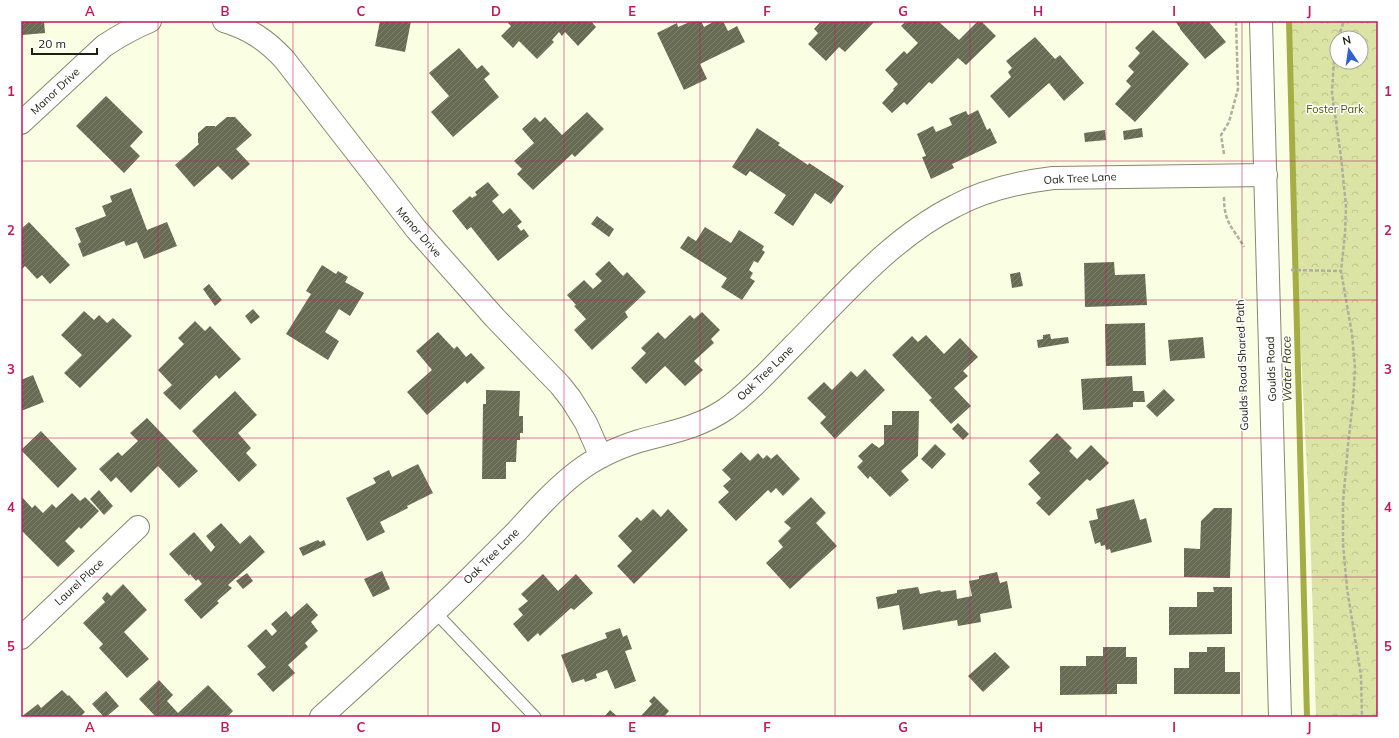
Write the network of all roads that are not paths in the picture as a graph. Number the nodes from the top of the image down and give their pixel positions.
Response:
1 (150, 21) edge
2 (224, 21) edge
3 (1261, 21) edge
4 (21, 123) edge
5 (1266, 175) junction
6 (602, 457) junction
7 (138, 527) dead end
8 (435, 612) junction
9 (21, 638) edge
10 (321, 717) edge
11 (535, 717) edge
12 (1280, 717) edge

1 - 4 street, Manor Drive
2 - 6 street, Manor Drive
3 - 5 street, Goulds Road
5 - 6 street, Oak Tree Lane
5 - 12 street, Goulds Road
6 - 8 street, Oak Tree Lane
7 - 9 street, Laurel Place
8 - 10 street, Oak Tree Lane
8 - 11 lane

